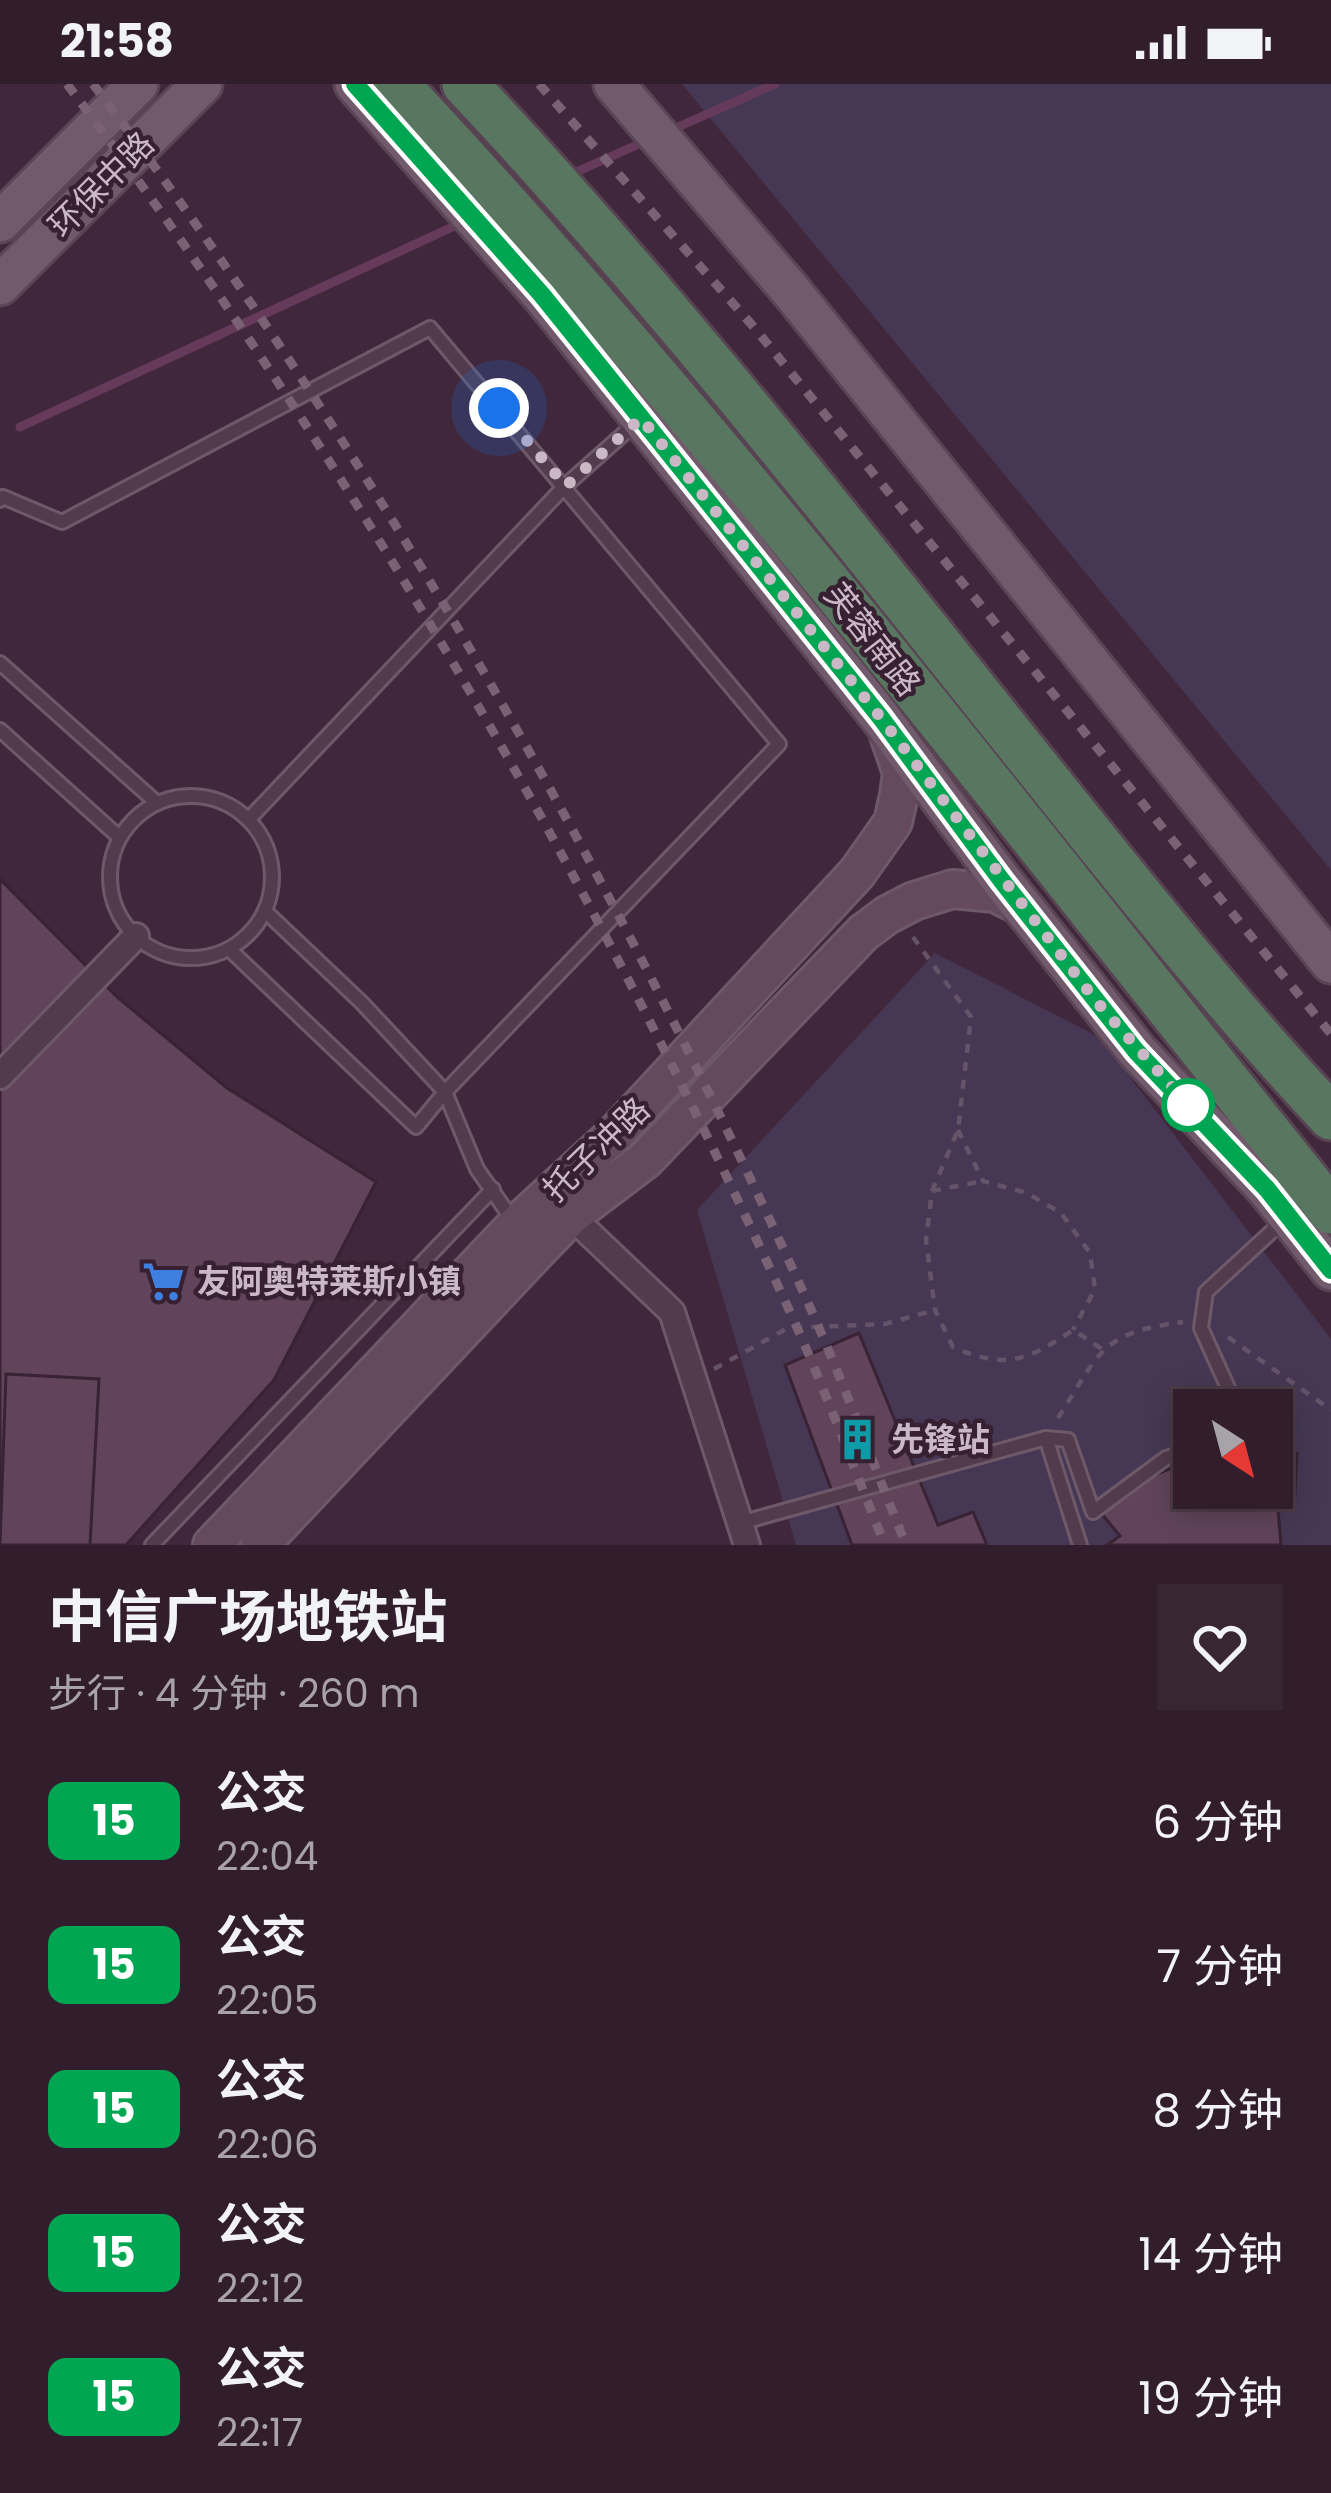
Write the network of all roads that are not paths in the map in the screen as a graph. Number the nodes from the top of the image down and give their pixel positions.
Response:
1 (202, 84) edge
2 (355, 84) edge
3 (396, 84) edge
4 (465, 84) edge
5 (615, 85) edge
6 (126, 92) edge
7 (0, 223) edge
8 (0, 284) edge
9 (641, 418) junction
10 (566, 486) junction
11 (0, 500) edge
12 (0, 663) edge
13 (881, 718) junction
14 (0, 730) edge
15 (157, 802) junction
16 (249, 819) junction
17 (119, 837) junction
18 (1023, 907) junction
19 (266, 911) junction
20 (136, 936) junction
21 (229, 949) junction
22 (1331, 962) edge
23 (0, 1076) edge
24 (445, 1092) junction
25 (1331, 1117) edge
26 (493, 1189) junction
27 (1310, 1213) edge
28 (571, 1216) junction
29 (516, 1225) junction
30 (1331, 1270) edge
31 (1229, 1389) edge
32 (1046, 1438) junction
33 (1173, 1456) edge
34 (744, 1534) edge
35 (152, 1545) edge
36 (212, 1545) edge
37 (260, 1545) edge
38 (1080, 1545) edge

1 - 8 main road, 环保中路
2 - 9 main road
3 - 27 highway, 芙蓉南路
4 - 25 highway, 芙蓉南路
5 - 22 main road
6 - 7 main road, 环保中路
9 - 10 lane
9 - 13 main road
10 - 11 lane
10 - 16 lane
10 - 24 lane
12 - 15 lane
13 - 18 main road
13 - 29 street, 托子冲路
14 - 17 lane
15 - 16 lane
15 - 17 lane
16 - 19 lane
17 - 20 lane
18 - 27 main road
18 - 28 street, 托子冲路
19 - 21 lane
19 - 24 lane
20 - 21 lane
20 - 23 street
21 - 24 lane
24 - 26 lane
26 - 29 lane
26 - 35 lane
27 - 30 main road
27 - 31 lane
28 - 34 street
28 - 37 street, 托子冲路
29 - 36 street, 托子冲路
32 - 33 lane
32 - 34 lane
32 - 38 lane

